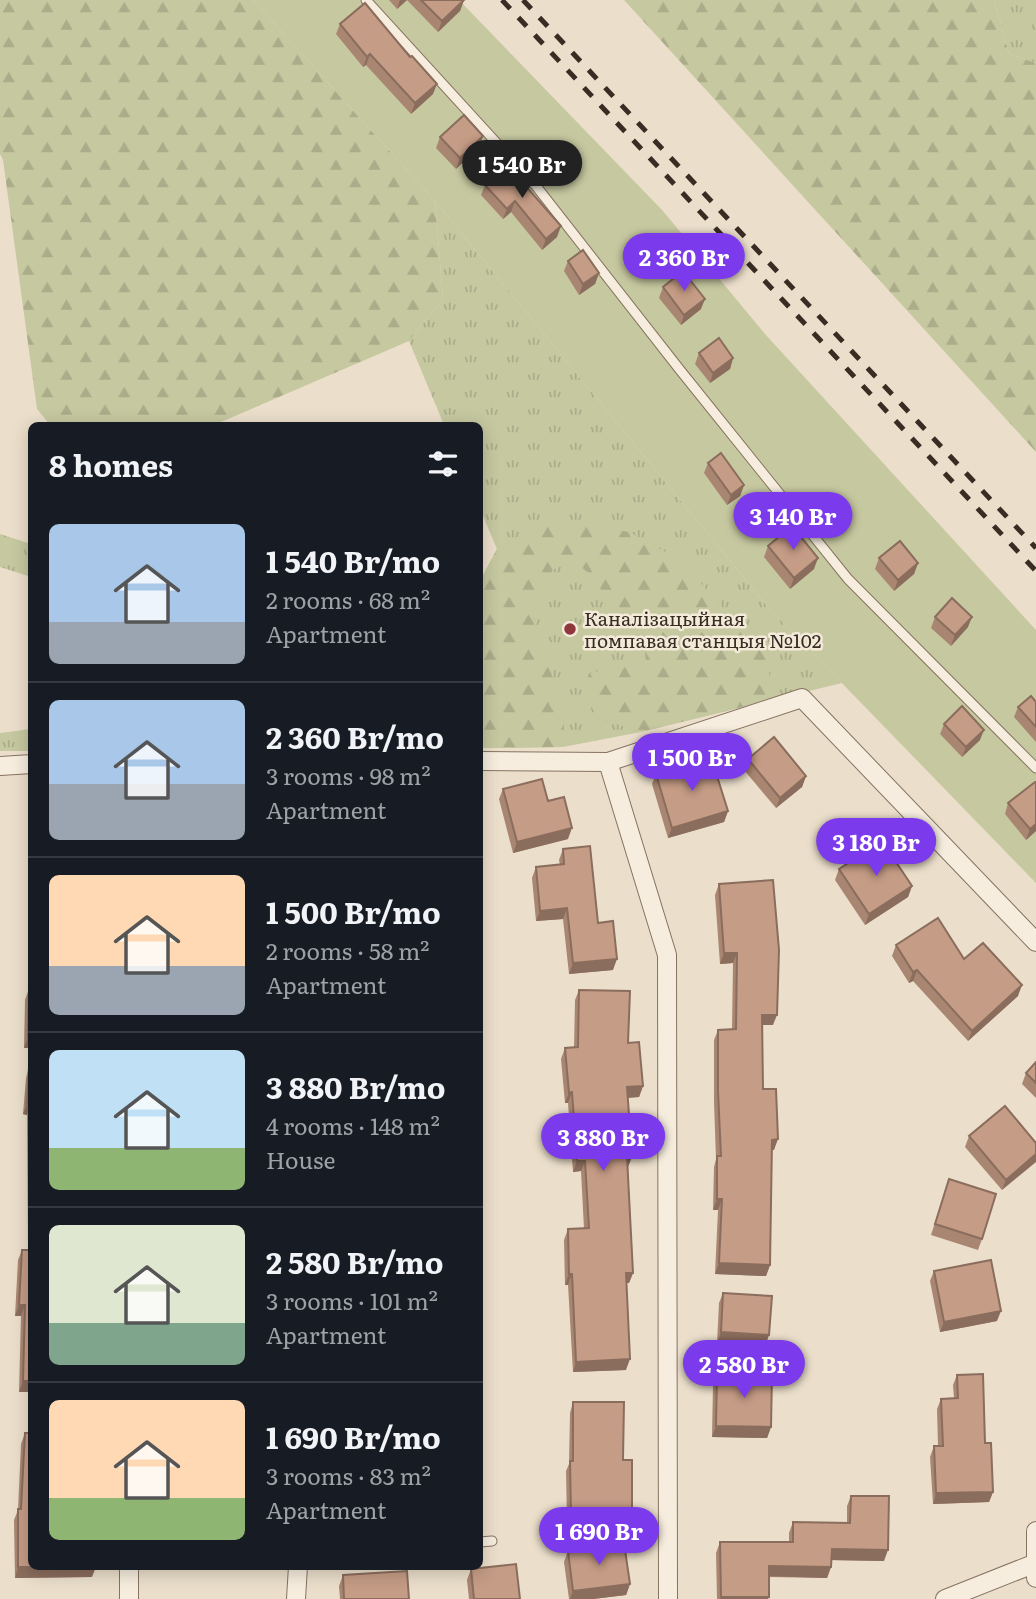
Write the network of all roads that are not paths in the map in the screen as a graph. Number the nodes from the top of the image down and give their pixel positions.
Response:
1 (366, 0) edge
2 (483, 761) edge
3 (608, 762) junction
4 (28, 764) edge
5 (0, 766) edge
6 (1036, 768) edge
7 (1036, 942) edge
8 (1036, 1531) edge
9 (492, 1541) dead end
10 (483, 1542) edge
11 (1036, 1564) edge
12 (129, 1570) edge
13 (298, 1570) edge
14 (1036, 1578) edge
15 (129, 1599) edge
16 (296, 1599) edge
17 (668, 1599) edge
18 (945, 1599) edge

1 - 6 lane
2 - 3 street
3 - 7 street
3 - 17 street
4 - 5 street
8 - 11 street
9 - 10 lane
11 - 14 street
11 - 18 street
12 - 15 street
13 - 16 street

